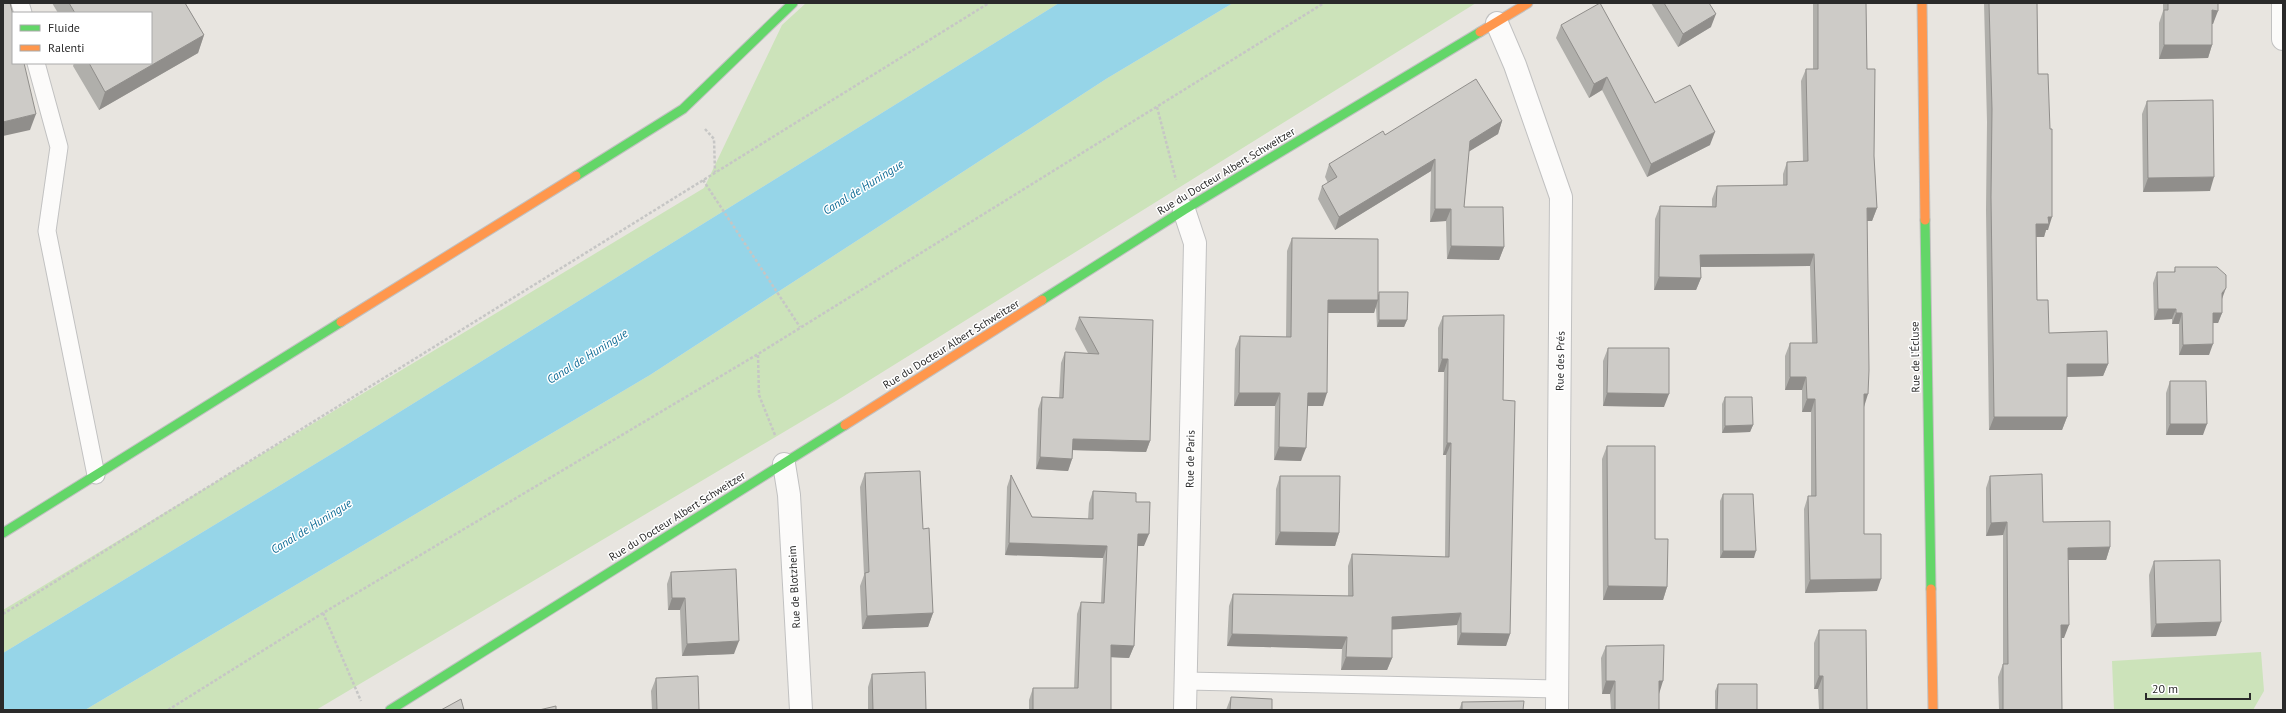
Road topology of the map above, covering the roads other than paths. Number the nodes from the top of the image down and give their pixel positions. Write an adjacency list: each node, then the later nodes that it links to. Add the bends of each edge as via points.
1 (793, 3): 10 (street, via 683,109)
2 (1528, 3): 5 (street, Rue du Docteur Albert Schweitzer)
3 (1922, 3): 18 (street, Rue de l'Écluse)
4 (2282, 3): 6 (street)
5 (1497, 23): 8 (street, Rue du Docteur Albert Schweitzer); 13 (street, Rue des Prés, via 1515,65 1561,197)
6 (2283, 39)
7 (36, 64): 10 (lane, via 59,148 47,232)
8 (1184, 210): 9 (street, Rue du Docteur Albert Schweitzer); 12 (street, Rue de Paris, via 1196,242)
9 (784, 464): 14 (street, Rue du Docteur Albert Schweitzer); 15 (street, Rue de Blotzheim, via 789,494)
10 (96, 475): 11 (street)
11 (3, 533)
12 (1185, 681): 13 (lane); 16 (street, Rue de Paris)
13 (1557, 689): 17 (street, Rue des Prés)
14 (390, 710)
15 (801, 710)
16 (1185, 710)
17 (1557, 710)
18 (1933, 710)

